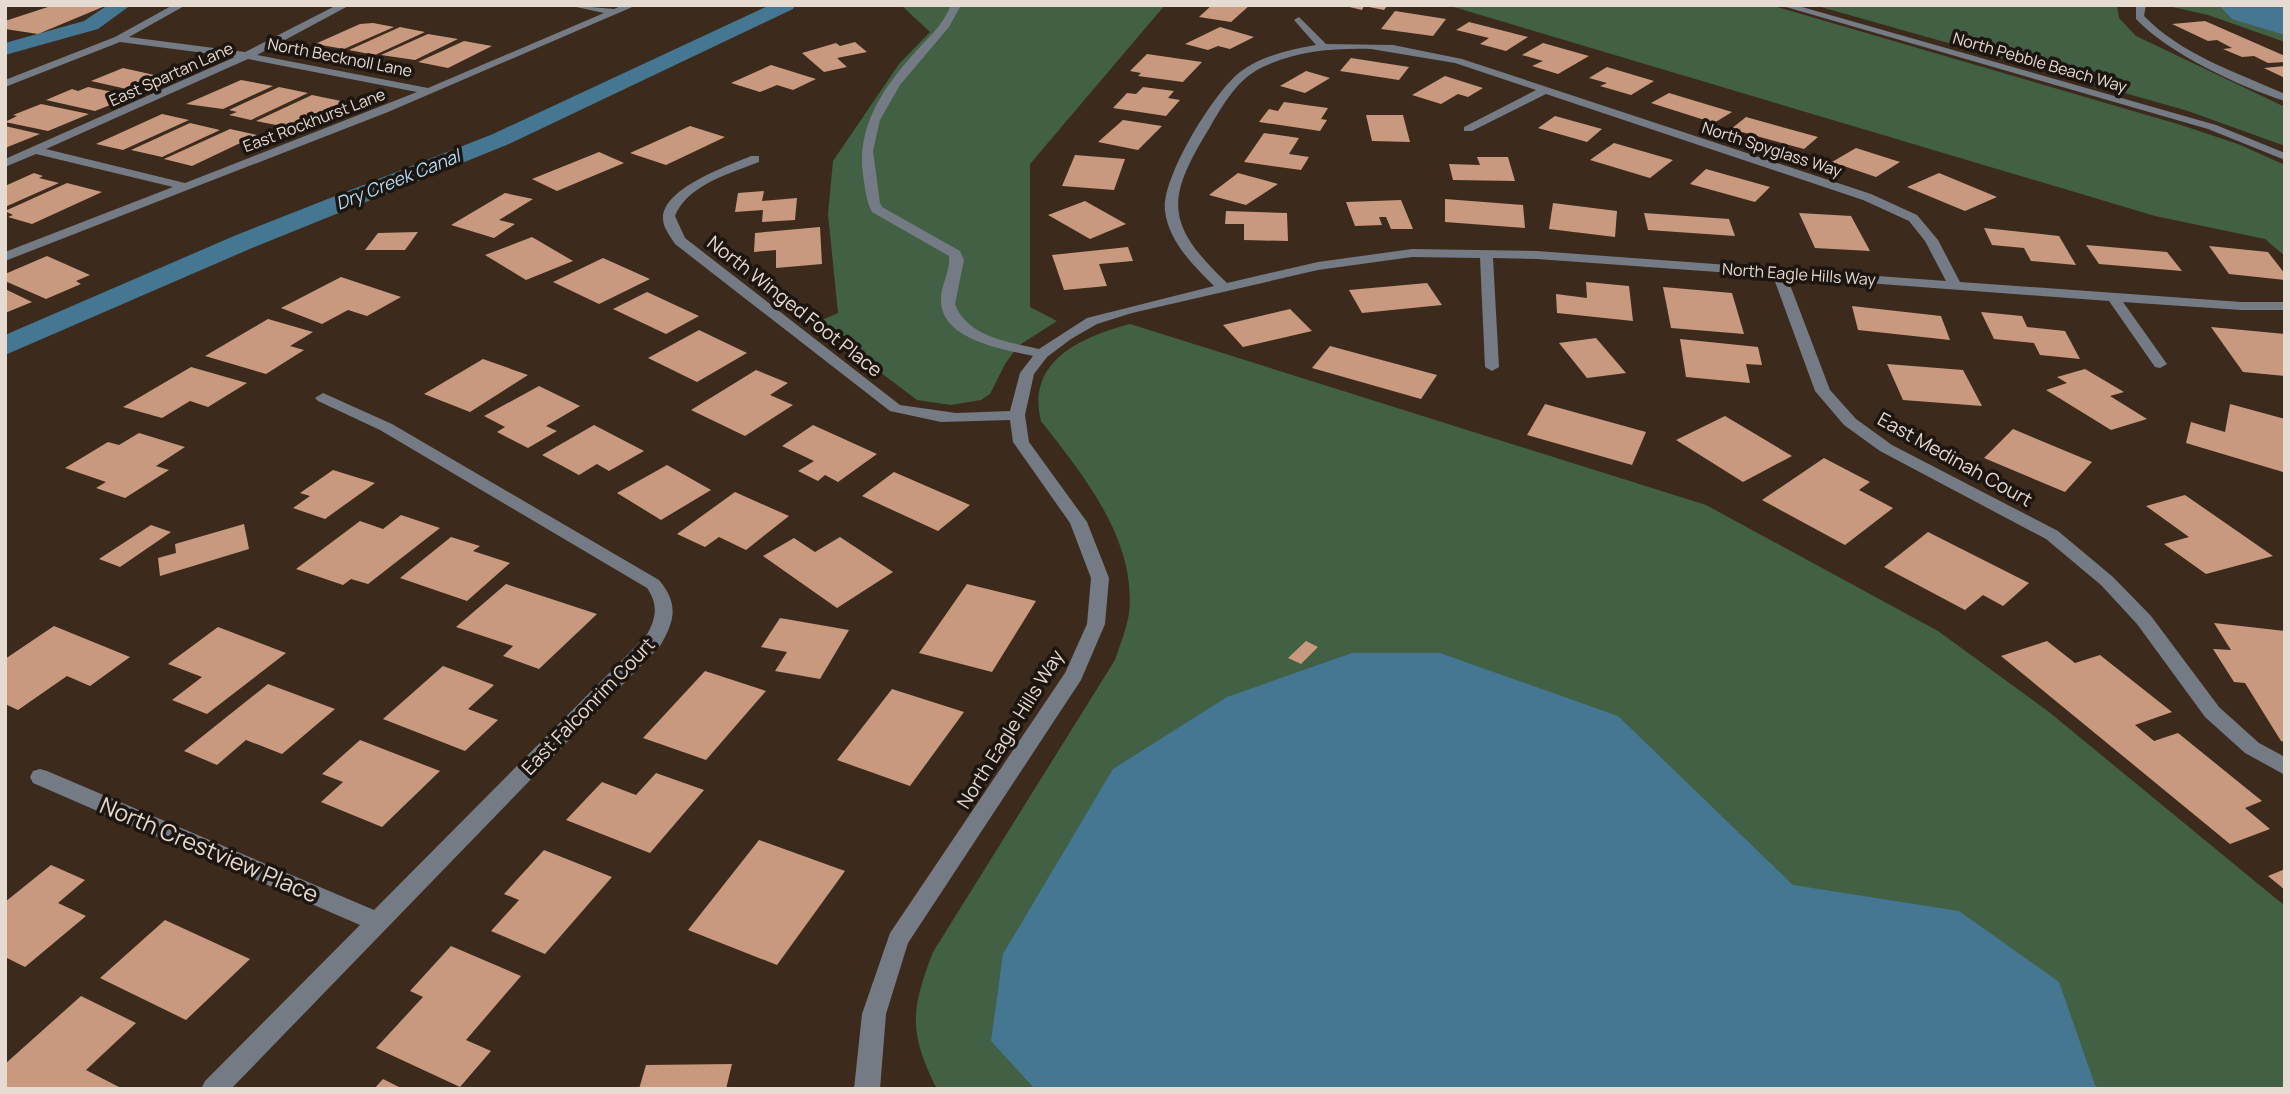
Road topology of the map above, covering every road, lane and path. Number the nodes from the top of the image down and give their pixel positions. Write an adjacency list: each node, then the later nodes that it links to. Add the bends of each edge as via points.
1 (181, 5): 10 (street)
2 (345, 5): 12 (street, East Spartan Lane)
3 (572, 5): 8 (street)
4 (632, 5): 8 (street, East Rockhurst Lane)
5 (956, 5): 30 (street, via 942,32 880,107 867,145 874,203 876,209 955,254 947,301 956,322 982,338)
6 (1784, 5): 19 (street, North Pebble Beach Way, via 2212,127)
7 (2141, 5): 16 (street, via 2139,17 2150,32)
8 (615, 12): 14 (street, East Rockhurst Lane)
9 (1299, 20): 11 (street)
10 (119, 39): 12 (street, North Becknoll Lane); 13 (street)
11 (1324, 48): 15 (street, North Spyglass Way, via 1426,53); 27 (street, North Spyglass Way, via 1255,67 1234,83 1179,167 1170,199 1178,238)
12 (248, 56): 14 (street, North Becknoll Lane); 18 (street, East Spartan Lane)
13 (5, 84)
14 (430, 91): 22 (street, East Rockhurst Lane)
15 (1543, 91): 17 (street); 26 (street, North Spyglass Way, via 1867,197 1913,218)
16 (2285, 98)
17 (1468, 129)
18 (35, 150): 21 (street, East Spartan Lane); 22 (street)
19 (2285, 157)
20 (755, 159): 34 (street, North Winged Foot Place, via 701,183 674,205 669,216 680,241 895,408 947,419)
21 (5, 163)
22 (183, 186): 24 (street, East Rockhurst Lane)
23 (1486, 253): 25 (street, North Eagle Hills Way); 27 (street, North Eagle Hills Way, via 1412,253 1318,266); 32 (street)
24 (5, 257)
25 (1779, 273): 26 (street, North Eagle Hills Way); 35 (street, East Medinah Court, via 1823,391 1850,422 1886,449 2052,535 2107,581 2144,620 2213,712 2252,748)
26 (1956, 286): 28 (street, North Eagle Hills Way)
27 (1224, 288): 30 (street, North Eagle Hills Way, via 1092,321)
28 (2113, 297): 29 (street, North Eagle Hills Way); 31 (street)
29 (2285, 306)
30 (1042, 354): 34 (street, North Eagle Hills Way, via 1027,373)
31 (2161, 364)
32 (1492, 367)
33 (323, 398): 37 (street, East Falconrim Court, via 386,427 653,584 667,609 653,641)
34 (1017, 415): 39 (street, North Eagle Hills Way, via 1021,442 1078,522 1100,578 1096,624 1074,675 898,940 874,1014)
35 (2285, 767)
36 (40, 777): 37 (street, North Crestview Place)
37 (377, 922): 38 (street, East Falconrim Court)
38 (214, 1089)
39 (867, 1089)

